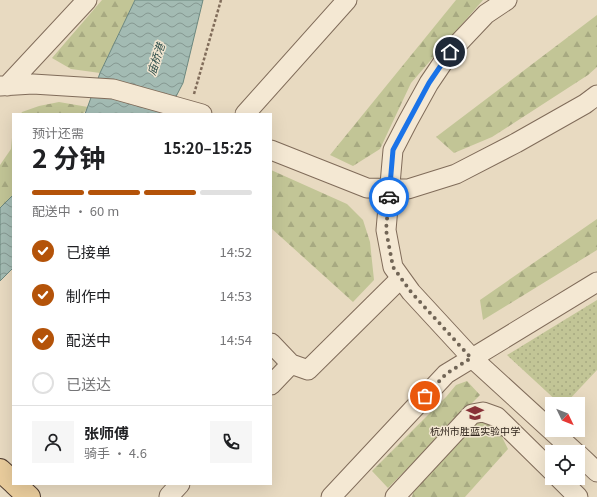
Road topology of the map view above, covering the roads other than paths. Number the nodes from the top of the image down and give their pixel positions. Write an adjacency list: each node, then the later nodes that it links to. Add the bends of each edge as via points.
1 (86, 0): 4 (street)
2 (347, 0): 7 (street)
3 (507, 0): 9 (street, via 486,14 460,41 429,83 393,150)
4 (3, 86): 6 (street, via 33,84 113,89)
5 (597, 95): 9 (street, via 516,143 456,174 408,189)
6 (196, 112)
7 (246, 113)
8 (272, 150): 9 (street, via 367,188)
9 (390, 189): 10 (street, via 386,230 393,267)
10 (401, 278): 13 (street); 14 (street, via 308,370)
11 (597, 282): 13 (street)
12 (272, 344): 14 (street)
13 (471, 358): 16 (street); 25 (street, via 446,374)
14 (291, 364): 15 (street)
15 (272, 384)
16 (567, 445)
17 (585, 461): 20 (street)
18 (545, 464): 26 (street, via 497,417 483,412 472,414)
19 (0, 470): 21 (main road)
20 (597, 472)
21 (12, 481)
22 (16, 485): 24 (main road)
23 (566, 485): 27 (street)
24 (29, 497)
25 (331, 497)
26 (395, 497)
27 (578, 497)

